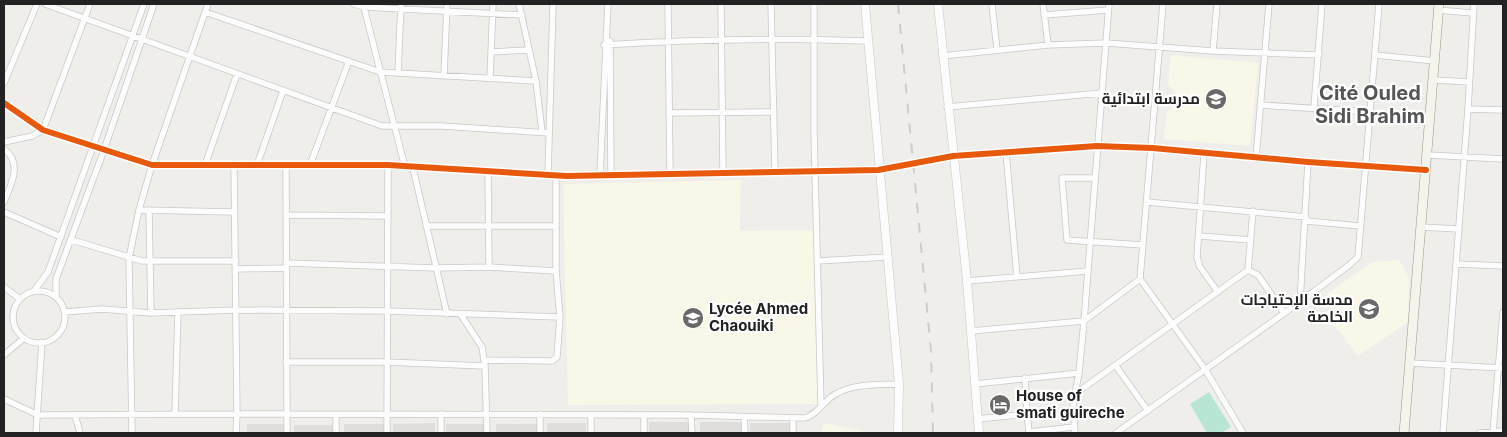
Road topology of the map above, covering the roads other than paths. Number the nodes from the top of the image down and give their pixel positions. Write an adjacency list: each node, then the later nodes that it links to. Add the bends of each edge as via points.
1 (37, 4): 68 (street)
2 (45, 4): 37 (street)
3 (90, 4): 37 (street)
4 (144, 4): 38 (street)
5 (154, 4): 39 (street)
6 (208, 4): 32 (street)
7 (354, 4): 27 (street)
8 (448, 4): 31 (street)
9 (493, 4): 34 (street)
10 (519, 4): 35 (street)
11 (553, 4): 87 (street)
12 (608, 4): 46 (street)
13 (668, 4): 42 (street)
14 (722, 4): 43 (street)
15 (771, 4): 40 (street)
16 (814, 4): 41 (street)
17 (865, 4): 44 (street)
18 (938, 4): 56 (street)
19 (992, 4): 50 (street)
20 (1043, 4): 36 (street)
21 (1163, 4): 48 (street)
22 (1217, 4): 51 (street)
23 (1269, 4): 53 (street)
24 (1322, 4): 54 (street)
25 (1379, 4): 57 (street)
26 (1474, 4): 33 (street)
27 (363, 5): 28 (street); 60 (street)
28 (401, 6): 31 (street); 61 (street)
29 (1108, 7): 36 (street); 45 (street)
30 (1439, 7): 33 (street); 59 (main road)
31 (447, 11): 34 (street); 63 (street)
32 (205, 12): 55 (street); 58 (street)
33 (1472, 13): 67 (street)
34 (493, 14): 35 (street); 52 (street)
35 (522, 15): 49 (street)
36 (1044, 15): 47 (street)
37 (85, 17): 38 (street); 85 (street)
38 (132, 36): 39 (street); 90 (street)
39 (142, 39): 55 (street); 93 (street)
40 (772, 39): 41 (street); 43 (street); 79 (street)
41 (815, 39): 44 (street); 114 (street)
42 (669, 40): 43 (street); 46 (street); 81 (street)
43 (722, 40): 78 (street)
44 (867, 42): 112 (street)
45 (1106, 43): 47 (street); 48 (street); 70 (street)
46 (607, 45): 82 (street); 83 (street)
47 (1048, 45): 50 (street)
48 (1159, 47): 51 (street); 91 (street)
49 (529, 50): 52 (street); 66 (street)
50 (997, 50): 56 (street)
51 (1213, 51): 53 (street)
52 (491, 52): 64 (street)
53 (1265, 53): 54 (street); 72 (street)
54 (1319, 55): 75 (street)
55 (189, 56): 62 (street); 108 (street)
56 (942, 56): 73 (street)
57 (1375, 56): 59 (street); 80 (street)
58 (349, 61): 60 (street); 74 (street)
59 (1435, 61): 65 (main road)
60 (380, 72): 61 (street); 84 (street)
61 (398, 73): 63 (street)
62 (237, 74): 69 (street); 103 (street)
63 (444, 76): 64 (street)
64 (490, 78): 66 (street)
65 (1434, 80): 67 (street); 96 (main road)
66 (536, 81): 86 (street)
67 (1469, 82): 76 (street)
68 (4, 83)
69 (283, 91): 74 (street); 104 (street)
70 (1102, 93): 73 (street); 89 (street)
71 (4, 103): 85 (street)
72 (1260, 105): 75 (street); 98 (street)
73 (948, 107): 97 (street)
74 (331, 108): 84 (street, via 382,126); 106 (street)
75 (1314, 108): 80 (street)
76 (1468, 109): 77 (street); 99 (street)
77 (1503, 110)
78 (723, 112): 79 (street); 81 (street); 117 (street)
79 (774, 112): 116 (street)
80 (1371, 112): 109 (street)
81 (669, 113): 118 (street)
82 (602, 114): 83 (street); 121 (street)
83 (611, 114): 122 (street)
84 (394, 127): 86 (street, via 442,126); 110 (street)
85 (43, 130): 88 (street); 90 (street)
86 (542, 132): 87 (street)
87 (549, 133): 119 (street)
88 (4, 142)
89 (1097, 146): 91 (street); 94 (street); 123 (street)
90 (94, 147): 93 (street); 142 (street)
91 (1152, 148): 95 (street); 125 (street)
92 (4, 149): 124 (street, via 11,156 14,176)
93 (104, 150): 108 (street); 143 (street)
94 (1006, 152): 97 (street); 162 (street)
95 (1204, 154): 98 (street); 126 (street)
96 (1428, 155): 99 (street); 113 (main road)
97 (953, 156): 112 (street); 164 (street)
98 (1256, 158): 101 (street)
99 (1464, 158): 100 (street); 140 (street)
100 (1503, 159)
101 (1308, 162): 109 (street); 134 (street)
102 (234, 164): 103 (street); 104 (street); 131 (street)
103 (205, 165): 108 (street)
104 (257, 165): 105 (street)
105 (286, 165): 106 (street); 132 (street)
106 (310, 165): 107 (street)
107 (388, 165): 110 (street); 133 (street)
108 (152, 166): 127 (street)
109 (1366, 166): 113 (street); 138 (street)
110 (405, 167): 111 (street)
111 (413, 168): 115 (street); 135 (street)
112 (878, 170): 114 (street); 147 (street)
113 (1426, 170): 139 (main road)
114 (815, 171): 116 (street); 150 (street)
115 (488, 172): 119 (street); 136 (street)
116 (775, 172): 117 (street)
117 (723, 173): 118 (street)
118 (670, 174): 122 (street)
119 (548, 175): 120 (street)
120 (556, 175): 121 (street); 137 (street)
121 (600, 175): 122 (street)
122 (611, 175)
123 (1095, 178): 144 (street); 144 (street, via 1062,178 1067,240)
124 (4, 202)
125 (1148, 202): 126 (street); 146 (street)
126 (1202, 207): 129 (street); 141 (street)
127 (139, 210): 128 (street); 148 (street)
128 (149, 210): 131 (street); 151 (street)
129 (1253, 211): 134 (street); 145 (street)
130 (4, 212): 142 (street)
131 (234, 212): 149 (street)
132 (286, 215): 133 (street); 154 (street)
133 (388, 216): 152 (street)
134 (1306, 219): 138 (street); 171 (street)
135 (426, 226): 136 (street); 157 (street)
136 (490, 226): 137 (street); 156 (street)
137 (556, 226): 160 (street)
138 (1360, 226): 171 (street, via 1359,252 1355,261)
139 (1420, 227): 140 (street); 193 (main road)
140 (1459, 228): 153 (street)
141 (1200, 236): 145 (street); 167 (street, via 1197,257 1200,267)
142 (61, 237): 166 (street, via 48,272)
143 (72, 240): 148 (street); 169 (street, via 56,279)
144 (1090, 240): 146 (street); 161 (street)
145 (1251, 240): 159 (street)
146 (1143, 245): 163 (street)
147 (887, 257): 150 (street); 200 (street)
148 (128, 258): 151 (street); 172 (street)
149 (236, 261): 151 (street); 158 (street)
150 (817, 261): 204 (street)
151 (149, 262): 179 (street)
152 (387, 264): 154 (street); 157 (street); 177 (street)
153 (1456, 264): 155 (street); 194 (street)
154 (286, 265): 158 (street); 176 (street)
155 (1503, 266)
156 (489, 267): 157 (street); 160 (street)
157 (435, 268): 181 (street)
158 (236, 269): 173 (street)
159 (1248, 270): 167 (street); 180 (street, via 1258,274)
160 (556, 271): 183 (street)
161 (1088, 271): 162 (street); 184 (street)
162 (1018, 277): 164 (street)
163 (1140, 279): 184 (street); 185 (street)
164 (967, 281): 186 (street)
165 (4, 287): 168 (street)
166 (34, 291): 169 (street); 170 (street)
167 (1218, 292): 185 (street)
168 (7, 293): 170 (street)
169 (56, 297): 174 (street)
170 (20, 300): 187 (street, via 13,315 18,332)
171 (1300, 302): 180 (street)
172 (129, 310): 174 (street); 179 (street); 206 (street)
173 (236, 310): 175 (street); 176 (street); 208 (street)
174 (65, 312): 188 (street, via 62,329 50,340)
175 (178, 312): 179 (street); 207 (street)
176 (286, 312): 177 (street); 190 (street)
177 (387, 312): 181 (street); 191 (street)
178 (1503, 312): 196 (street)
179 (151, 313)
180 (1284, 313): 197 (street)
181 (447, 314): 182 (street)
182 (461, 315): 183 (street); 192 (street, via 479,340)
183 (560, 317): 192 (street, via 557,357 554,360)
184 (1084, 321): 186 (street); 198 (street)
185 (1174, 324): 195 (street); 197 (street)
186 (971, 331): 201 (street)
187 (24, 338): 188 (street); 189 (street)
188 (42, 342): 216 (street)
189 (4, 355)
190 (286, 362): 191 (street); 209 (street)
191 (385, 362): 192 (street); 211 (street)
192 (485, 363): 213 (street)
193 (1410, 363): 194 (street); 246 (main road)
194 (1448, 365): 196 (street); 247 (street)
195 (1116, 366): 202 (street); 205 (street)
196 (1501, 368): 249 (street)
197 (1205, 369): 205 (street); 245 (street)
198 (1079, 373): 199 (street); 202 (street)
199 (1025, 378): 201 (street); 215 (street)
200 (899, 384): 204 (street, via 846,390); 241 (street)
201 (975, 384): 223 (street)
202 (1075, 394): 224 (street)
203 (4, 399): 216 (street)
204 (821, 406): 222 (street, via 808,417)
205 (1148, 411): 244 (street)
206 (132, 414): 207 (street); 217 (street); 228 (street)
207 (175, 414): 208 (street)
208 (237, 414): 209 (street); 229 (street)
209 (287, 414): 210 (street); 230 (street)
210 (336, 414): 211 (street); 231 (street)
211 (386, 414): 212 (street); 232 (street)
212 (441, 414): 213 (street); 233 (street)
213 (487, 414): 214 (street); 234 (street)
214 (540, 414): 218 (street); 235 (street)
215 (1027, 414): 223 (street); 243 (street)
216 (38, 415): 217 (street); 226 (street)
217 (75, 415): 227 (street)
218 (591, 415): 219 (street); 236 (street)
219 (644, 415): 220 (street); 237 (street)
220 (691, 415): 221 (street); 238 (street)
221 (744, 417): 222 (street); 239 (street)
222 (793, 418): 240 (street)
223 (977, 419): 242 (street)
224 (1075, 430): 243 (street)
225 (1503, 431): 249 (street)
226 (36, 433)
227 (80, 433)
228 (132, 433)
229 (236, 433)
230 (287, 433)
231 (336, 433)
232 (387, 433)
233 (441, 433)
234 (487, 433)
235 (540, 433)
236 (591, 433)
237 (644, 433)
238 (692, 433)
239 (745, 433)
240 (793, 433)
241 (898, 433)
242 (979, 433)
243 (1029, 433)
244 (1116, 433)
245 (1243, 433)
246 (1404, 433)
247 (1443, 433)
248 (1479, 433): 249 (street)
249 (1489, 433)

